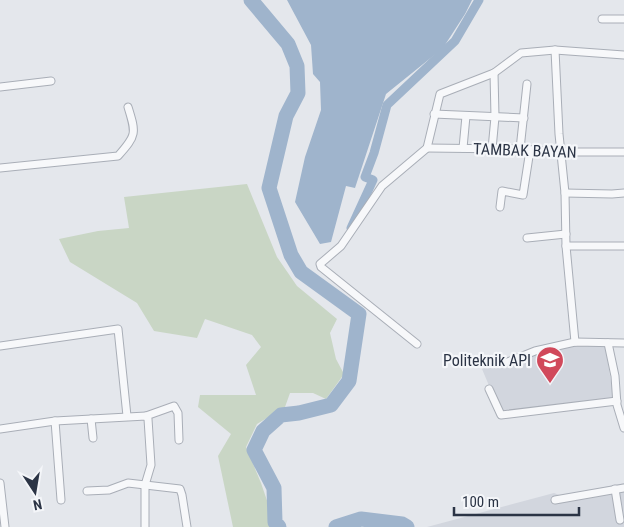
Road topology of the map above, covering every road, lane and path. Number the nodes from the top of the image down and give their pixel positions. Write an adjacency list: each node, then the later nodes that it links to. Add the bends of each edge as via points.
1 (602, 19): 2 (street)
2 (624, 19)
3 (555, 50): 4 (street); 5 (street, via 521,53); 19 (street)
4 (624, 55)
5 (494, 73): 10 (street, via 440,94); 12 (street)
6 (51, 82): 8 (street)
7 (527, 84): 13 (street)
8 (0, 87)
9 (128, 107): 21 (street, via 134,135 118,156)
10 (434, 114): 11 (street); 14 (street)
11 (466, 116): 12 (street); 15 (street)
12 (495, 117): 13 (street); 16 (street)
13 (524, 118): 17 (street)
14 (427, 148): 15 (street, TAMBAK BAYAN); 31 (street, via 382,186 341,246 320,264)
15 (463, 148): 16 (street, TAMBAK BAYAN)
16 (492, 149): 17 (street, TAMBAK BAYAN)
17 (520, 149): 18 (street, TAMBAK BAYAN)
18 (530, 150): 19 (street, TAMBAK BAYAN); 24 (street, via 523,195 502,191)
19 (561, 152): 20 (street, TAMBAK BAYAN); 22 (street)
20 (624, 152)
21 (0, 168)
22 (565, 193): 23 (street); 25 (street)
23 (624, 193)
24 (500, 207)
25 (566, 234): 26 (street); 27 (street)
26 (526, 238)
27 (566, 246): 28 (street); 29 (street)
28 (624, 246)
29 (575, 342): 32 (street); 34 (street, via 535,351)
30 (624, 343): 32 (street)
31 (417, 344)
32 (608, 344): 36 (street)
33 (0, 346): 37 (street, via 118,328)
34 (505, 363)
35 (490, 389): 36 (street, via 501,415)
36 (617, 402): 41 (street)
37 (127, 416): 38 (street); 39 (street)
38 (146, 416): 44 (street, via 174,406 178,413); 46 (street, via 151,465)
39 (91, 419): 40 (street); 43 (street)
40 (55, 421): 42 (street); 50 (street)
41 (624, 428)
42 (0, 429)
43 (93, 438)
44 (179, 440)
45 (0, 483): 53 (street)
46 (145, 484): 49 (street, via 128,483 109,490); 54 (street); 55 (street, via 181,490)
47 (624, 488): 48 (street)
48 (615, 489): 51 (street); 52 (street)
49 (87, 491)
50 (61, 500)
51 (555, 500)
52 (620, 520)
53 (5, 527)
54 (145, 527)
55 (187, 527)

